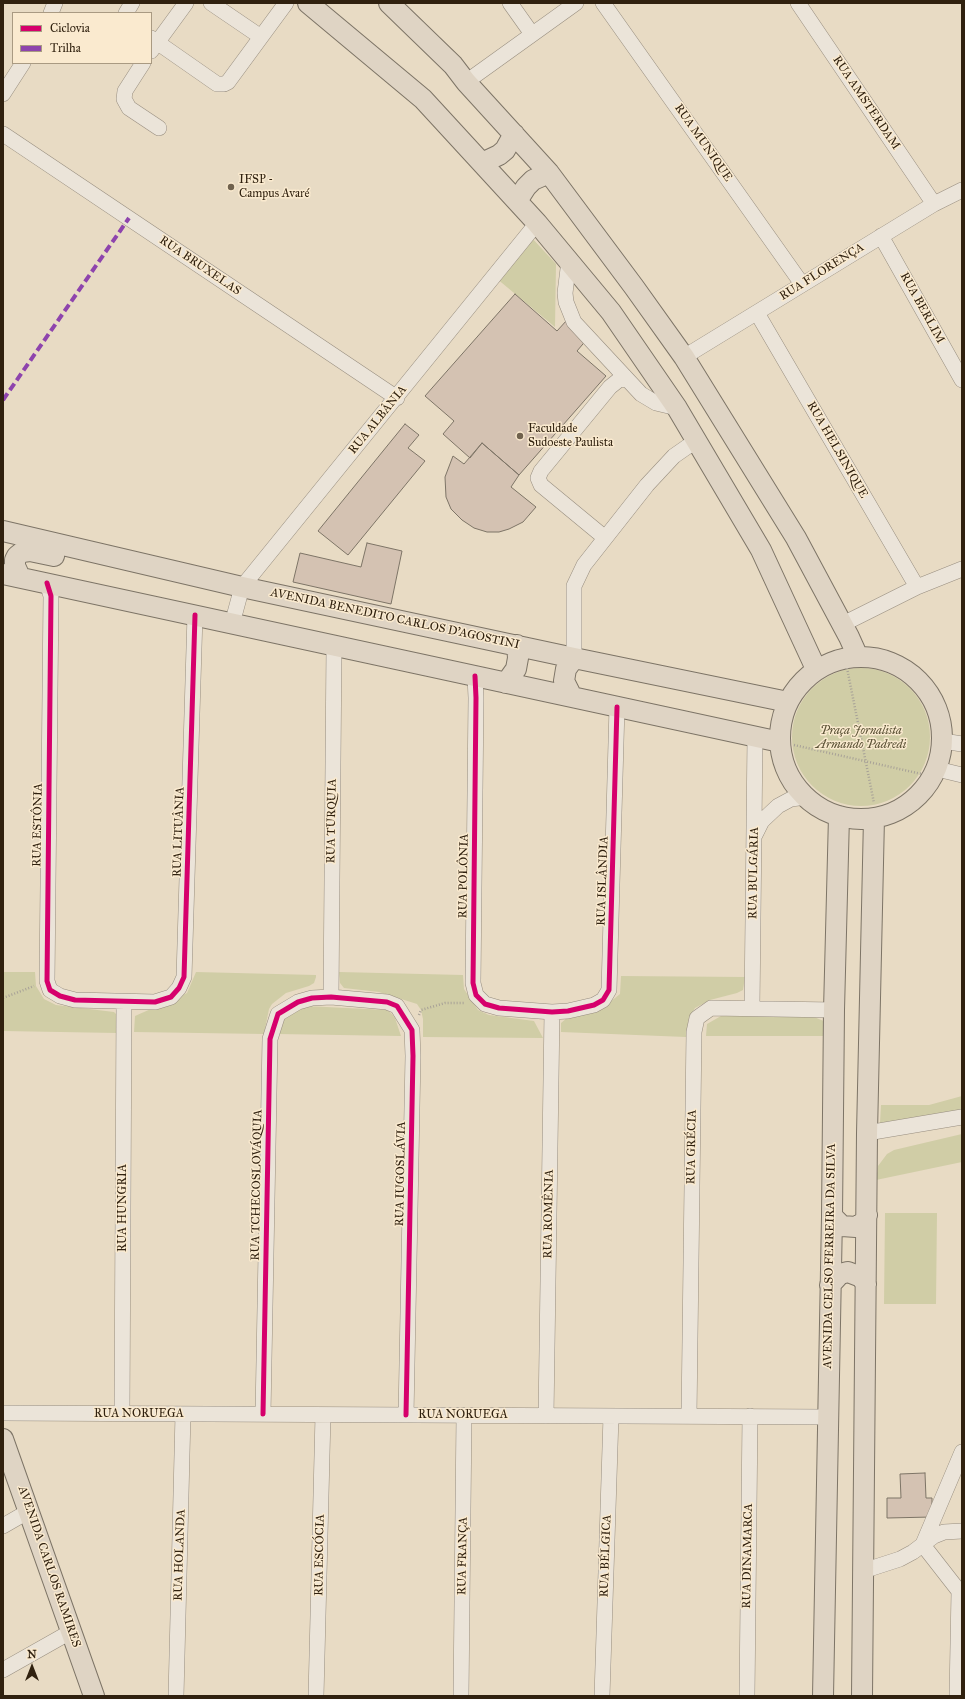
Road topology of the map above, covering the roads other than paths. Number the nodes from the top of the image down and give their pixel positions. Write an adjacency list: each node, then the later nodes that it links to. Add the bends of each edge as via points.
1 (132, 3): 11 (street)
2 (186, 3): 14 (street)
3 (211, 3): 13 (street)
4 (286, 3): 13 (street)
5 (308, 3): 22 (main road, via 423,99)
6 (389, 3): 17 (main road, via 453,65)
7 (510, 3): 12 (street)
8 (576, 3): 12 (street)
9 (603, 3): 30 (street, RUA MUNIQUE)
10 (798, 3): 26 (street, RUA AMSTERDAM)
11 (127, 12)
12 (532, 34): 17 (street)
13 (261, 37): 14 (street, via 224,84 217,84)
14 (153, 44)
15 (22, 64): 18 (street)
16 (142, 64): 19 (street, via 125,92 124,99 129,108)
17 (466, 82): 21 (main road)
18 (3, 94)
19 (159, 128)
20 (3, 134): 36 (street, RUA BRUXELAS)
21 (514, 134): 22 (main road, via 505,150); 23 (main road)
22 (482, 163): 25 (main road)
23 (549, 173): 25 (main road, via 533,180); 32 (main road)
24 (962, 190): 26 (street, RUA FLORENÇA)
25 (517, 201): 27 (main road)
26 (934, 204): 28 (street, RUA FLORENÇA)
27 (537, 223): 29 (main road); 36 (street, RUA ALBÂNIA)
28 (881, 236): 30 (street, RUA FLORENÇA); 34 (street, RUA BERLIM)
29 (569, 261): 33 (street, via 565,293 571,317); 37 (main road, via 611,312)
30 (802, 284): 31 (street, RUA FLORENÇA)
31 (757, 313): 32 (street, RUA FLORENÇA); 46 (street, RUA HELSINIQUE)
32 (684, 357): 35 (main road)
33 (628, 380): 37 (street, via 649,401); 40 (street, via 620,379 610,387 538,478 541,485)
34 (962, 380)
35 (708, 397): 37 (main road, via 688,397); 49 (main road, via 796,538)
36 (397, 398): 45 (street, RUA ALBÂNIA)
37 (678, 408): 38 (main road)
38 (697, 440): 40 (street, via 674,456); 54 (main road, via 761,550)
39 (3, 531): 41 (main road, AVENIDA BENEDITO CARLOS D'AGOSTINI)
40 (604, 537): 52 (street, via 584,564 574,586)
41 (86, 550): 43 (main road, via 77,556 69,557 22,552 15,560); 45 (main road, AVENIDA BENEDITO CARLOS D'AGOSTINI)
42 (962, 569): 46 (street)
43 (11, 576): 44 (main road)
44 (47, 583): 47 (main road); 70 (street, RUA ESTÔNIA, via 51,596 46,981 50,990 60,996 75,1000)
45 (242, 587): 48 (street, RUA ALBÂNIA); 50 (main road, AVENIDA BENEDITO CARLOS D'AGOSTINI)
46 (917, 587): 49 (street)
47 (195, 615): 48 (main road); 70 (street, RUA LITUÂNIA, via 184,977 171,997 156,1002)
48 (232, 624): 51 (main road)
49 (842, 625): 53 (main road)
50 (517, 645): 52 (main road, AVENIDA BENEDITO CARLOS D'AGOSTINI); 56 (main road, via 516,669)
51 (334, 646): 55 (main road); 69 (street, RUA TURQUIA)
52 (574, 658): 57 (main road, via 566,669 564,681); 58 (main road, AVENIDA BENEDITO CARLOS D'AGOSTINI)
53 (851, 658): 54 (main road); 62 (main road, via 884,660 908,672 928,690)
54 (816, 669): 58 (main road)
55 (475, 676): 56 (main road); 73 (street, RUA POLÔNIA, via 473,983 476,995 485,1004 499,1008)
56 (506, 683): 57 (main road)
57 (571, 695): 59 (main road)
58 (788, 702): 61 (main road)
59 (617, 707): 60 (main road); 73 (street, RUA ISLÂNDIA, via 609,990 603,1000 594,1005)
60 (756, 737): 61 (main road); 68 (street, RUA BULGÁRIA)
61 (780, 742): 65 (main road, via 784,762 793,781)
62 (952, 742): 63 (main road, via 941,755)
63 (934, 773): 64 (street); 67 (main road, via 926,787 912,802 894,812)
64 (962, 775)
65 (806, 797): 66 (main road); 68 (street, via 778,806 762,820)
66 (839, 816): 67 (main road); 72 (main road, AVENIDA CELSO FERREIRA DA SILVA)
67 (876, 817): 75 (main road)
68 (754, 836): 71 (street, RUA BULGÁRIA)
69 (331, 997): 83 (street, RUA TCHECOSLOVÁQUIA, via 298,1002 278,1014 270,1039); 85 (street, RUA IUGOSLÁVIA, via 387,1002 397,1006 412,1030)
70 (124, 1002): 81 (street, RUA HUNGRIA)
71 (752, 1008): 72 (street, RUA GRÉCIA); 89 (street, RUA GRÉCIA, via 711,1008 697,1018 694,1032)
72 (834, 1010): 77 (main road, AVENIDA CELSO FERREIRA DA SILVA)
73 (552, 1012): 87 (street, RUA ROMÊNIA)
74 (962, 1118): 75 (street)
75 (867, 1133): 76 (main road)
76 (867, 1215): 77 (main road, via 864,1222 856,1227 842,1226); 78 (main road)
77 (832, 1216): 79 (main road, AVENIDA CELSO FERREIRA DA SILVA)
78 (866, 1284): 79 (main road, via 861,1277 848,1272 840,1274); 98 (main road)
79 (830, 1285): 91 (main road, AVENIDA CELSO FERREIRA DA SILVA)
80 (3, 1413): 81 (street, RUA NORUEGA)
81 (122, 1414): 82 (street, RUA NORUEGA)
82 (183, 1414): 83 (street, RUA NORUEGA); 103 (street, RUA HOLANDA)
83 (263, 1414): 84 (street, RUA NORUEGA)
84 (323, 1415): 85 (street, RUA NORUEGA); 104 (street, RUA ESCÓCIA)
85 (406, 1415): 86 (street, RUA NORUEGA)
86 (464, 1416): 87 (street, RUA NORUEGA); 105 (street, RUA FRANÇA)
87 (546, 1416): 88 (street, RUA NORUEGA)
88 (611, 1416): 89 (street, RUA NORUEGA); 106 (street, RUA BÉLGICA)
89 (689, 1416): 90 (street, RUA NORUEGA)
90 (750, 1416): 91 (street, RUA NORUEGA); 107 (street, RUA DINAMARCA)
91 (827, 1417): 108 (main road, AVENIDA CELSO FERREIRA DA SILVA)
92 (3, 1439): 94 (main road, AVENIDA CARLOS RAMIRES)
93 (962, 1452): 97 (street)
94 (29, 1511): 95 (street); 100 (main road, AVENIDA CARLOS RAMIRES)
95 (3, 1526)
96 (962, 1531): 97 (street, via 944,1532)
97 (923, 1545): 98 (street, via 900,1559); 99 (street)
98 (863, 1571): 109 (main road)
99 (961, 1594): 110 (street)
100 (72, 1631): 101 (street); 102 (main road, AVENIDA CARLOS RAMIRES)
101 (3, 1670)
102 (94, 1696)
103 (176, 1696)
104 (316, 1696)
105 (462, 1696)
106 (602, 1696)
107 (747, 1696)
108 (823, 1696)
109 (862, 1696)
110 (957, 1696)

